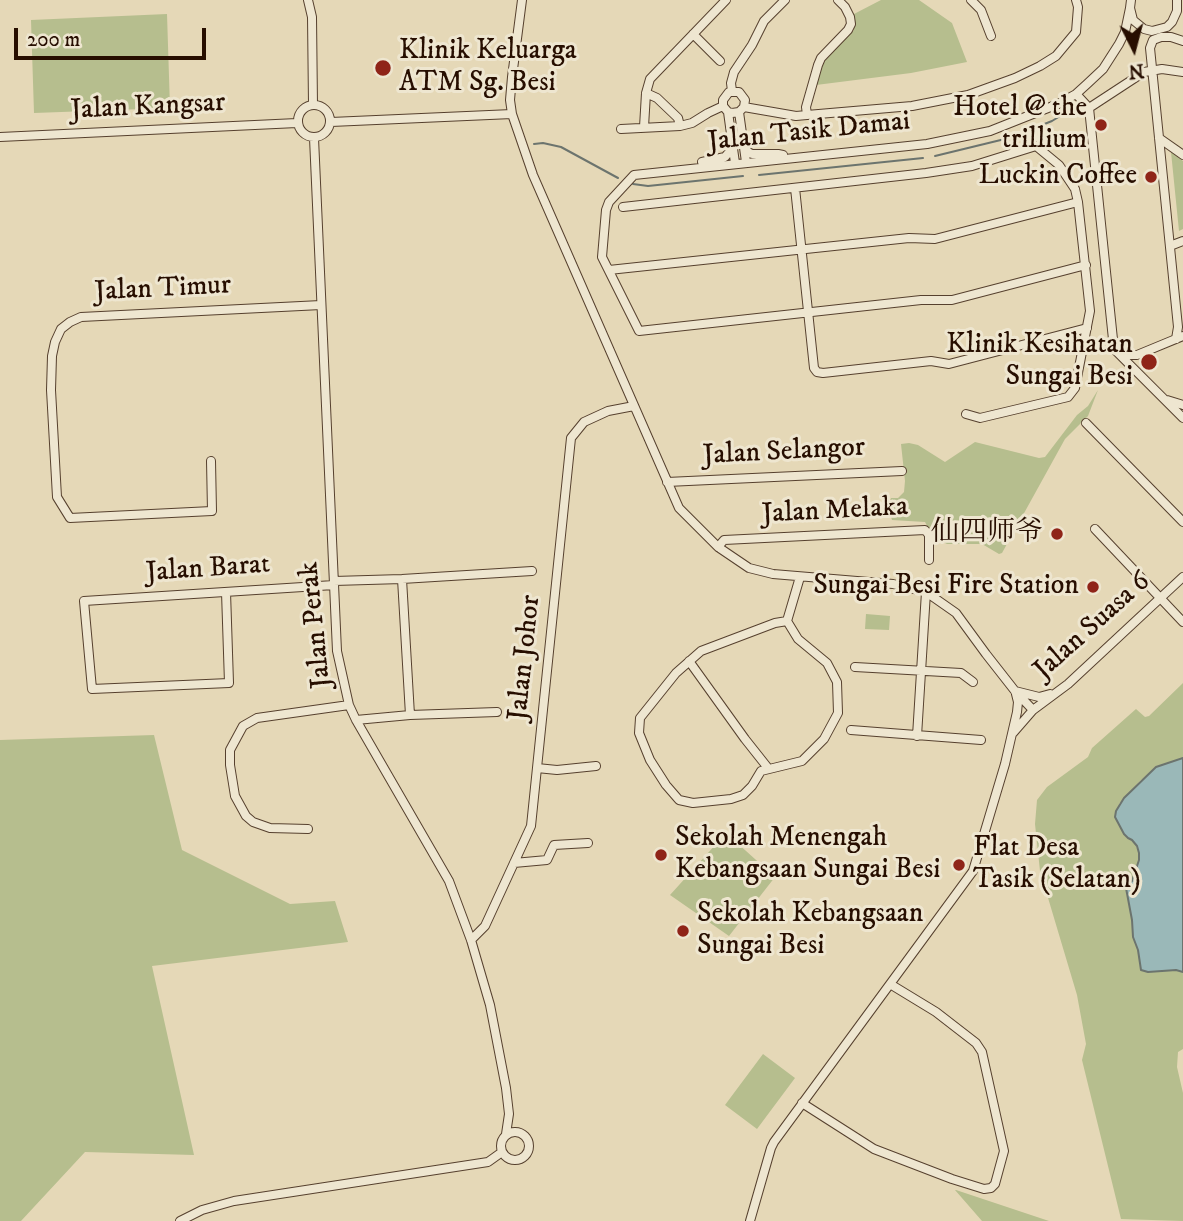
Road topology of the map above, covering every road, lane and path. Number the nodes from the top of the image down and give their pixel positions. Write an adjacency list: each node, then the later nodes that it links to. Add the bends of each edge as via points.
1 (308, 0): 25 (street)
2 (522, 0): 29 (street)
3 (726, 0): 15 (street)
4 (785, 0): 22 (street, via 764,21 734,72)
5 (838, 0): 30 (street, via 851,24 821,58)
6 (971, 0): 16 (street, via 981,10)
7 (1076, 0): 30 (street, via 1078,24 1067,44 1056,57 1015,78 912,106)
8 (1179, 2): 10 (street)
9 (1130, 4): 12 (street); 14 (street, Jalan Tasik Damai)
10 (1176, 16): 11 (street); 13 (street)
11 (1183, 23)
12 (1138, 25): 13 (street, via 1152,31); 14 (street)
13 (1167, 27): 17 (street)
14 (1125, 32): 21 (street, Jalan Tasik Damai, via 1104,69)
15 (693, 34): 18 (street); 23 (street, via 650,79)
16 (991, 36)
17 (1183, 40): 19 (street, via 1153,40)
18 (720, 61)
19 (1152, 69): 20 (street); 26 (street); 38 (street)
20 (1183, 72)
21 (1087, 84): 24 (street, Jalan Tasik Damai); 26 (street, via 1086,99)
22 (732, 91): 27 (street, via 724,96); 28 (street, via 742,94)
23 (646, 93): 33 (street, via 678,118); 34 (street)
24 (1076, 94): 26 (street); 42 (street, Jalan Tasik Damai, via 990,131 927,144)
25 (313, 105): 31 (street, via 326,110); 32 (street, via 302,110)
26 (1093, 106): 61 (street)
27 (726, 109): 28 (street, via 732,113); 33 (street); 39 (street)
28 (742, 109): 30 (street); 40 (street)
29 (512, 114): 31 (street); 66 (street)
30 (807, 116)
31 (331, 122): 37 (street, via 327,132)
32 (297, 123): 36 (street, Jalan Kangsar); 37 (street, via 305,136)
33 (680, 126): 34 (street)
34 (644, 127): 35 (street)
35 (621, 129)
36 (0, 137)
37 (314, 138): 55 (street, Jalan Perak)
38 (1159, 138): 41 (street); 50 (street)
39 (732, 143): 44 (street); 45 (street, via 725,157)
40 (743, 144): 42 (street, via 752,154); 43 (street)
41 (1183, 155)
42 (789, 158): 43 (street, Jalan Tasik Damai)
43 (746, 162): 44 (street, Jalan Tasik Damai)
44 (735, 163): 45 (street, Jalan Tasik Damai)
45 (686, 168): 53 (street, Jalan Tasik Damai, via 634,175 609,202 602,257)
46 (795, 188): 47 (street, via 972,166 1037,146 1059,165); 48 (street); 51 (street)
47 (1078, 202): 51 (street, via 936,239); 52 (street)
48 (623, 207)
49 (1183, 241): 50 (street)
50 (1170, 246): 54 (street)
51 (801, 249): 53 (street); 57 (street)
52 (1086, 265): 57 (street, via 952,300); 58 (street)
53 (609, 270): 57 (street, Jalan Tasik Damai, via 639,331)
54 (1175, 299): 56 (street); 60 (street)
55 (320, 305): 70 (street, Jalan Timur, via 80,317 61,329 52,356 51,390 57,497 70,518 212,511); 81 (street, Jalan Perak)
56 (1183, 311): 59 (street)
57 (808, 313): 58 (street, via 814,368 823,373 931,361 949,364)
58 (1087, 328): 67 (street, via 1075,388 1068,397 980,418)
59 (1183, 329)
60 (1180, 338): 62 (street)
61 (1115, 351): 62 (street); 63 (street)
62 (1137, 355): 63 (street)
63 (1133, 368): 64 (street)
64 (1164, 399): 65 (street); 68 (street)
65 (1183, 405)
66 (634, 406): 72 (street); 103 (street, Jalan Johor, via 583,422 571,438)
67 (965, 414)
68 (1183, 418)
69 (1086, 423): 73 (street)
70 (211, 461)
71 (902, 471): 72 (street, Jalan Selangor)
72 (667, 482): 75 (street, via 679,508)
73 (1183, 521)
74 (1095, 528): 84 (street)
75 (718, 547): 76 (street, Jalan Melaka, via 724,540 925,530); 78 (street, via 749,568)
76 (929, 560)
77 (532, 571): 80 (street, Jalan Barat)
78 (800, 577): 83 (street, via 893,584); 85 (street)
79 (1183, 577): 84 (street, Jalan Suasa 6)
80 (402, 579): 81 (street, Jalan Barat); 96 (street)
81 (334, 583): 82 (street, Jalan Barat); 93 (street, Jalan Perak, via 337,651)
82 (226, 592): 82 (street, Jalan Barat, via 229,683 92,689 84,601)
83 (926, 592): 89 (street); 91 (street, via 956,613)
84 (1160, 598): 86 (street); 92 (street, Jalan Suasa 6)
85 (787, 621): 87 (street, via 701,651); 104 (street, via 798,639 827,663 837,682 838,713 824,738 802,761)
86 (1183, 622)
87 (690, 661): 104 (street); 104 (street, via 640,718 639,733 666,785 679,800 731,799 743,794)
88 (855, 667): 89 (street)
89 (921, 671): 90 (street, via 961,673); 100 (street)
90 (973, 682)
91 (1015, 691): 92 (street, via 1039,697); 94 (street); 99 (street, via 1018,702)
92 (1055, 693): 94 (street, Jalan Suasa 6)
93 (349, 705): 97 (street, Jalan Perak); 105 (street, via 257,719 243,726 230,750 235,796 246,816 270,828)
94 (1033, 710): 99 (street, Jalan Suasa 6)
95 (497, 712): 96 (street)
96 (410, 715): 97 (street)
97 (356, 720): 108 (street, Jalan Perak, via 449,881)
98 (851, 730): 100 (street)
99 (1012, 734): 109 (street, via 973,871)
100 (918, 736): 101 (street)
101 (981, 740)
102 (596, 766): 103 (street)
103 (537, 768): 107 (street, Jalan Johor, via 531,826)
104 (768, 768)
105 (307, 829)
106 (588, 843): 107 (street, via 554,845 546,861)
107 (514, 863): 108 (street, Jalan Johor, via 485,926)
108 (471, 940): 111 (street, Jalan Perak, via 491,1005)
109 (890, 984): 110 (street); 110 (street, via 936,1012 982,1052 1004,1151 995,1184 984,1189 874,1149)
110 (802, 1103): 116 (street, via 771,1148)
111 (509, 1114): 112 (street, Jalan Perak); 113 (street, Jalan Perak)
112 (520, 1132): 113 (street); 114 (street, via 529,1143 525,1156 515,1160)
113 (506, 1134): 114 (street, via 500,1142)
114 (502, 1152): 115 (street, via 488,1162 234,1201)
115 (180, 1221)
116 (750, 1221)

